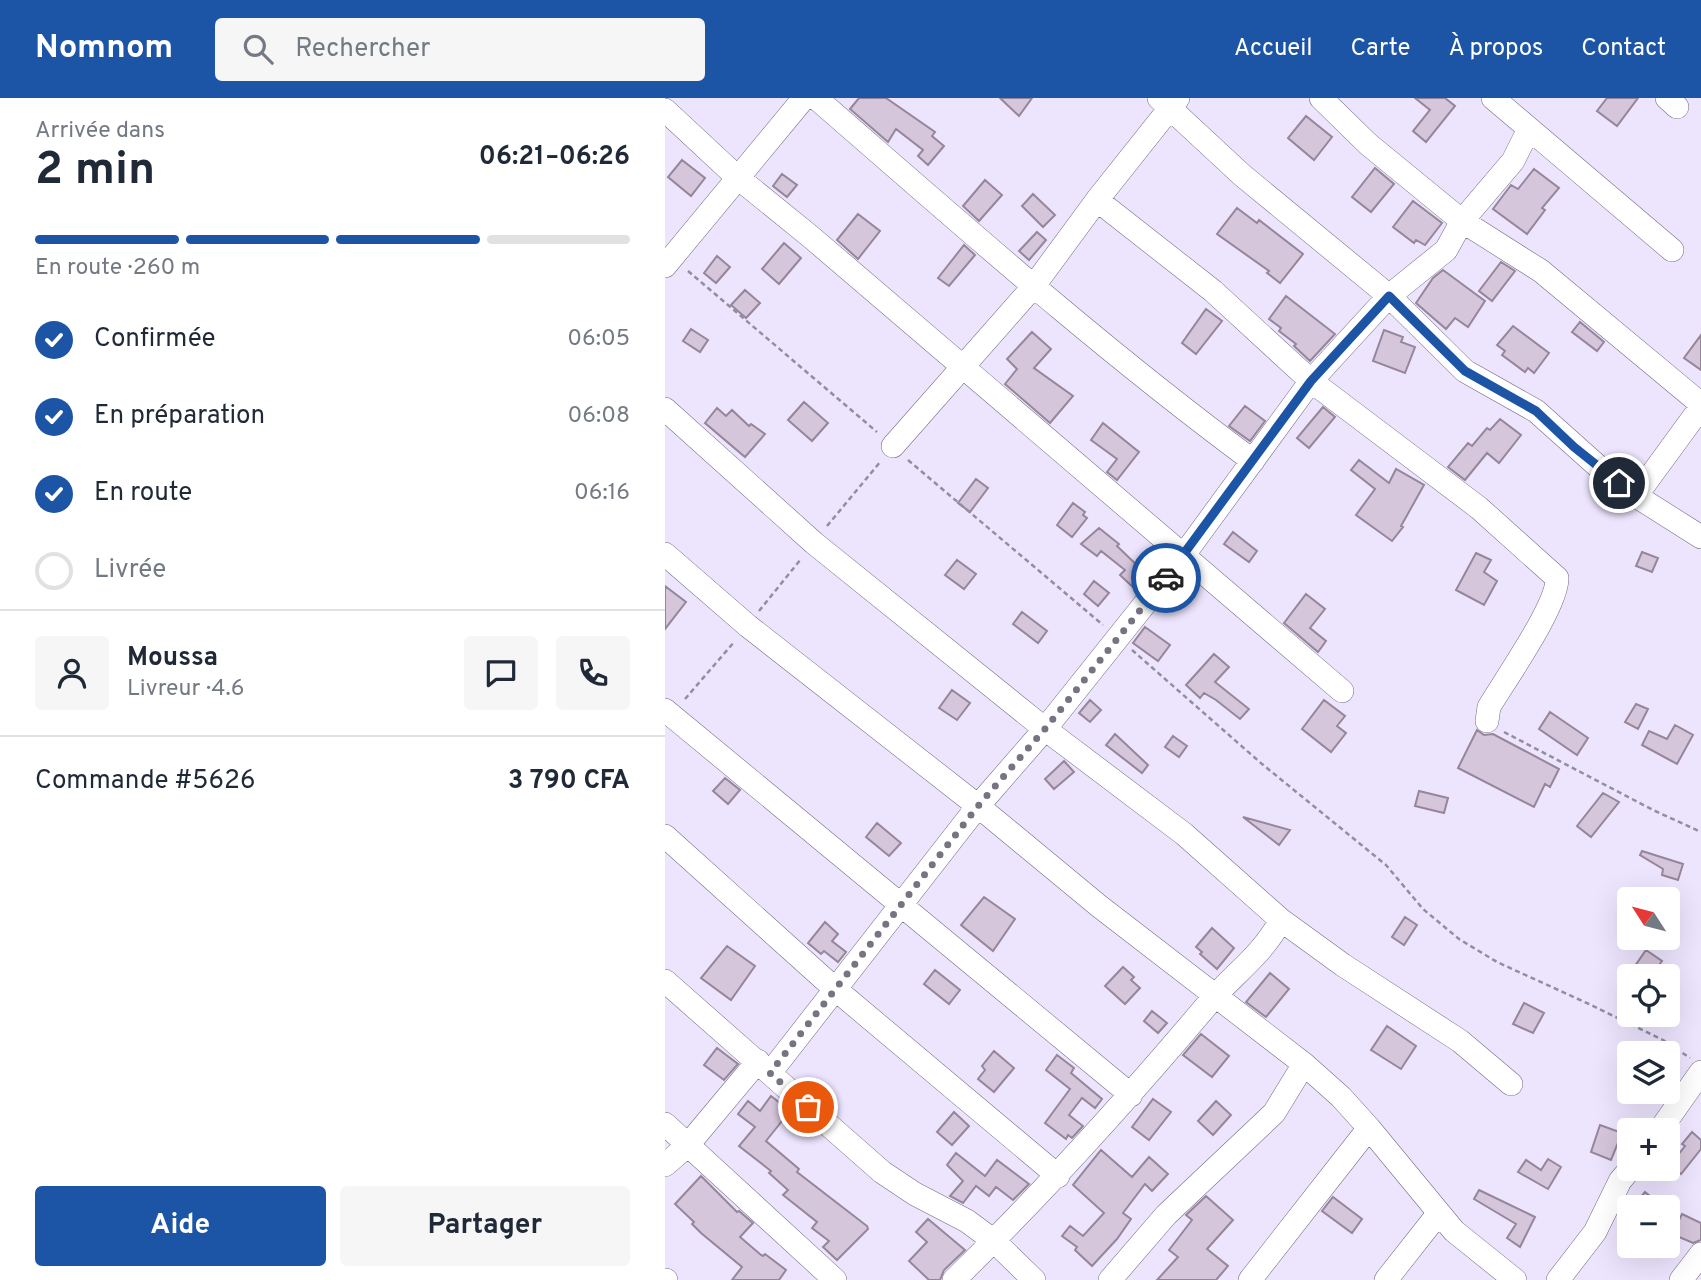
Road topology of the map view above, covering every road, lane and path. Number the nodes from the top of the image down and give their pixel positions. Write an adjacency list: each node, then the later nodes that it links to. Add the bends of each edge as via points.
1 (805, 98): 7 (street); 12 (street)
2 (1321, 98): 9 (street, via 1368,144)
3 (1493, 98): 6 (street)
4 (1169, 101): 8 (street); 13 (street, via 1242,175)
5 (665, 110): 7 (street)
6 (1529, 129): 9 (street, via 1513,161); 10 (street)
7 (737, 177): 11 (street); 14 (street)
8 (1097, 200): 12 (street); 15 (street, via 1213,291)
9 (1462, 221): 13 (street, via 1446,250); 16 (street, via 1541,271)
10 (1672, 250)
11 (667, 259): 18 (path)
12 (1033, 287): 14 (street); 19 (street)
13 (1389, 296): 15 (street); 20 (street, via 1465,371 1536,411)
14 (964, 367): 18 (street); 24 (street)
15 (1311, 381): 19 (street); 29 (street, via 1479,508 1557,578 1544,615 1489,707)
16 (1701, 406): 20 (street)
17 (665, 409): 22 (street)
18 (893, 446): 22 (path); 26 (path)
19 (1253, 461): 24 (street)
20 (1636, 496): 21 (street)
21 (1701, 537)
22 (814, 543): 25 (path); 30 (street)
23 (665, 554): 25 (street)
24 (1183, 556): 26 (street); 27 (street)
25 (748, 626): 28 (path); 31 (street)
26 (1118, 637): 30 (street); 40 (path, via 1386,865 1423,909 1459,939 1497,962 1663,1040)
27 (1342, 691)
28 (668, 713): 34 (street)
29 (1487, 721): 32 (path)
30 (1045, 729): 31 (street); 35 (street, via 1184,834)
31 (978, 806): 34 (street); 38 (street)
32 (1701, 832)
33 (665, 836): 37 (street)
34 (903, 904): 37 (street); 43 (street)
35 (1281, 920): 38 (street, via 1251,963); 42 (street, via 1460,1041)
36 (665, 981): 41 (street)
37 (834, 988): 41 (street); 49 (street)
38 (1216, 995): 39 (street); 43 (street)
39 (1304, 1064): 46 (street); 57 (street, via 1275,1112 1166,1215)
40 (1696, 1066): 44 (street)
41 (764, 1067): 47 (street); 52 (street, via 882,1172)
42 (1511, 1084)
43 (1131, 1095): 49 (street)
44 (1667, 1118)
45 (665, 1124): 47 (street)
46 (1369, 1128): 51 (street); 58 (street)
47 (687, 1146): 48 (street); 54 (street)
48 (665, 1165)
49 (1058, 1176): 52 (street)
50 (1620, 1181): 61 (street, via 1595,1232)
51 (1439, 1214): 59 (street); 60 (street, via 1463,1240)
52 (993, 1241): 55 (street); 56 (street)
53 (1701, 1254): 62 (street)
54 (835, 1280)
55 (954, 1280)
56 (1034, 1280)
57 (1109, 1280)
58 (1249, 1280)
59 (1385, 1280)
60 (1515, 1280)
61 (1558, 1280)
62 (1682, 1280)

